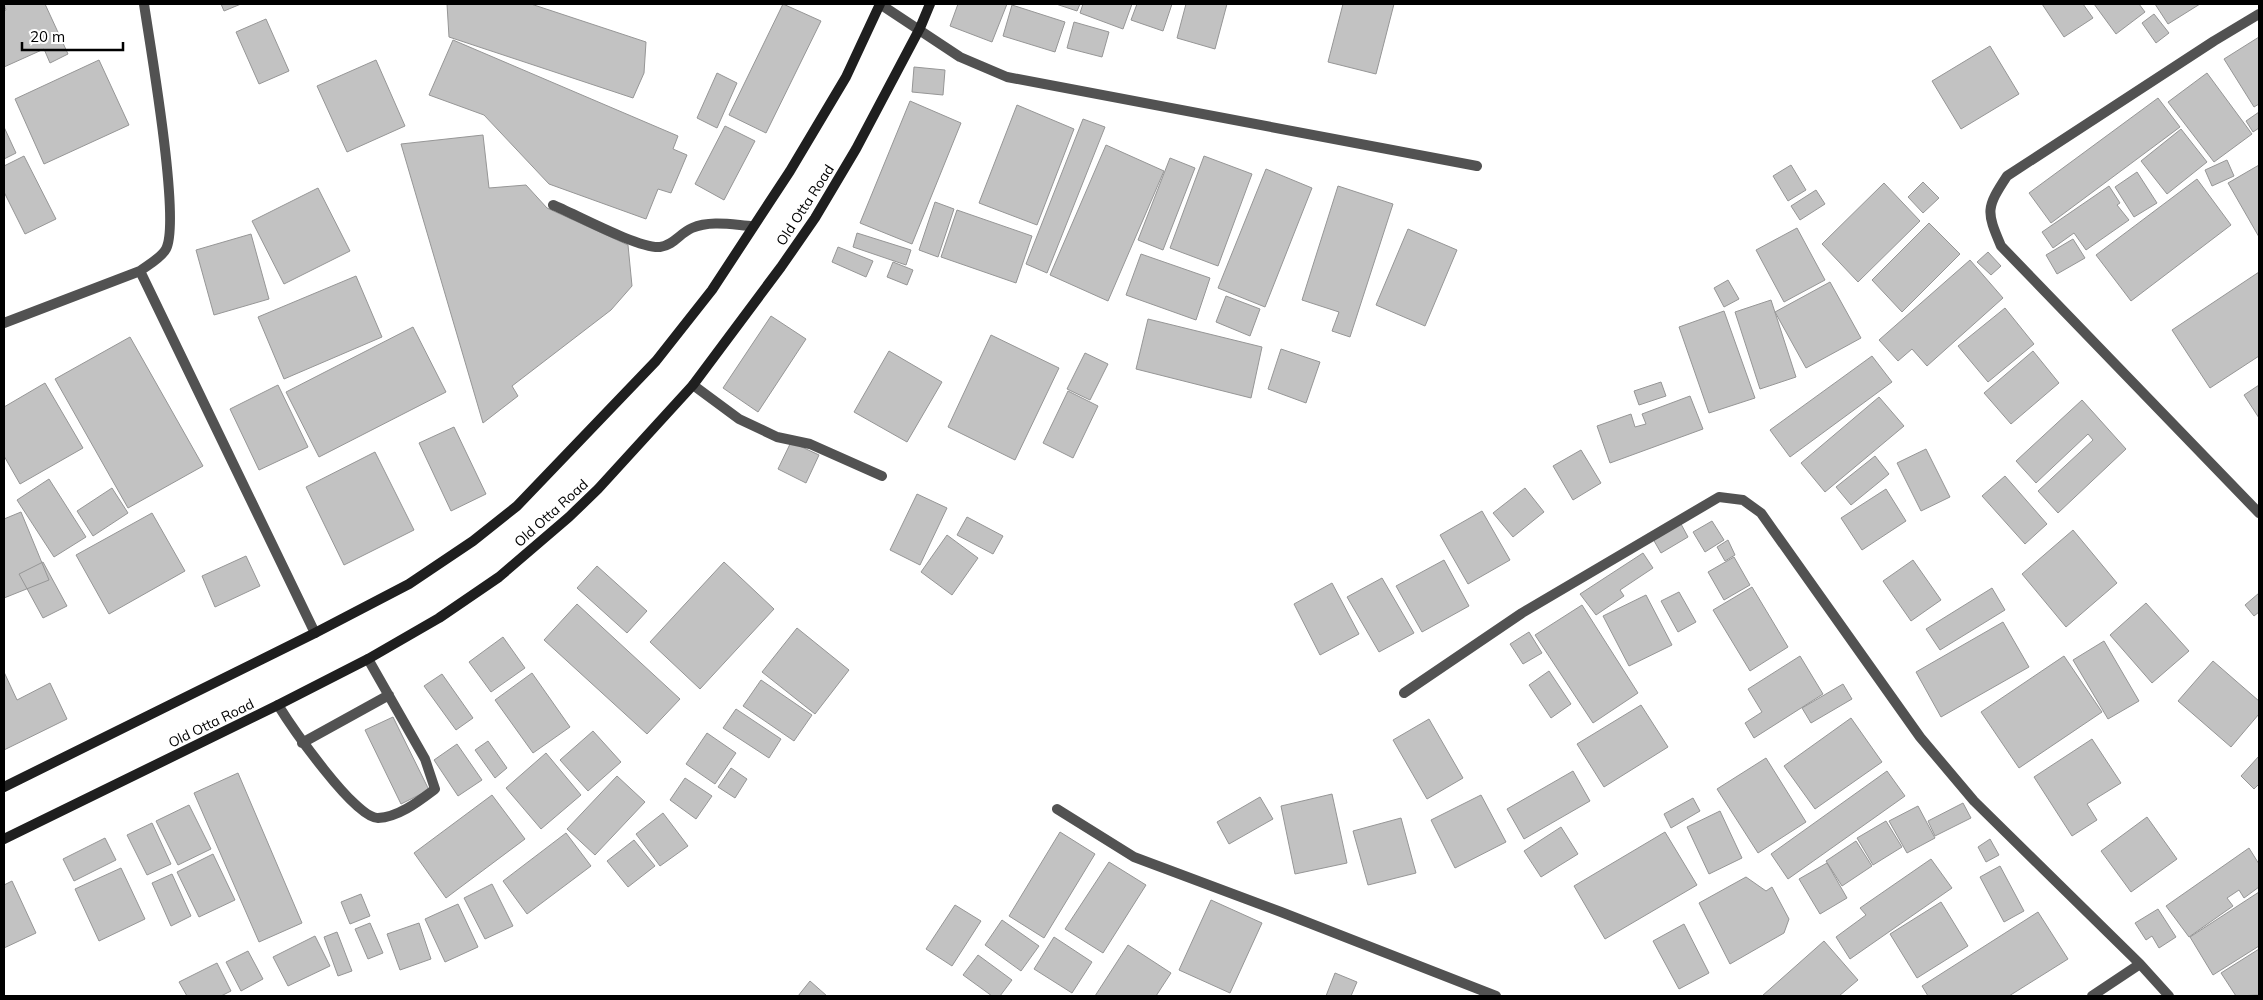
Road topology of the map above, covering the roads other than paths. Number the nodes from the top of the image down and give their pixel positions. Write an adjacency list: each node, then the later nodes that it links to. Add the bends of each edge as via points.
1 (144, 4): 9 (street, via 166,165 170,220 166,249)
2 (880, 4): 5 (street); 8 (main road, Old Otta Road, via 846,77)
3 (930, 4): 5 (main road, Old Otta Road)
4 (2259, 14): 13 (street, via 2007,176 1993,198 1989,219 2001,246)
5 (920, 28): 6 (street, via 960,57 1007,77); 11 (main road, Old Otta Road, via 816,218)
6 (1477, 166)
7 (553, 205): 8 (street, via 639,243 659,247 674,242 691,228 706,224)
8 (753, 226): 14 (main road, Old Otta Road, via 712,290 656,361 518,506 409,584)
9 (140, 271): 10 (street); 14 (street)
10 (4, 323)
11 (693, 385): 12 (street, via 739,419 777,437 810,444); 15 (main road, Old Otta Road, via 598,489 532,550 439,618)
12 (882, 476)
13 (2259, 512)
14 (315, 633): 20 (main road, Old Otta Road)
15 (368, 659): 17 (street); 18 (main road, Old Otta Road)
16 (1404, 693): 23 (street, via 1522,613 1719,497 1743,500 1761,513 1920,738 1968,794)
17 (389, 695): 19 (street); 19 (street, via 424,759 435,788 396,814 376,818 362,812)
18 (278, 705): 19 (street); 22 (main road, Old Otta Road)
19 (302, 743)
20 (4, 786)
21 (1057, 810): 24 (street, via 1134,857)
22 (4, 839)
23 (2140, 964): 26 (street); 27 (street)
24 (1480, 993): 25 (street)
25 (1496, 996)
26 (2092, 996)
27 (2168, 996)

